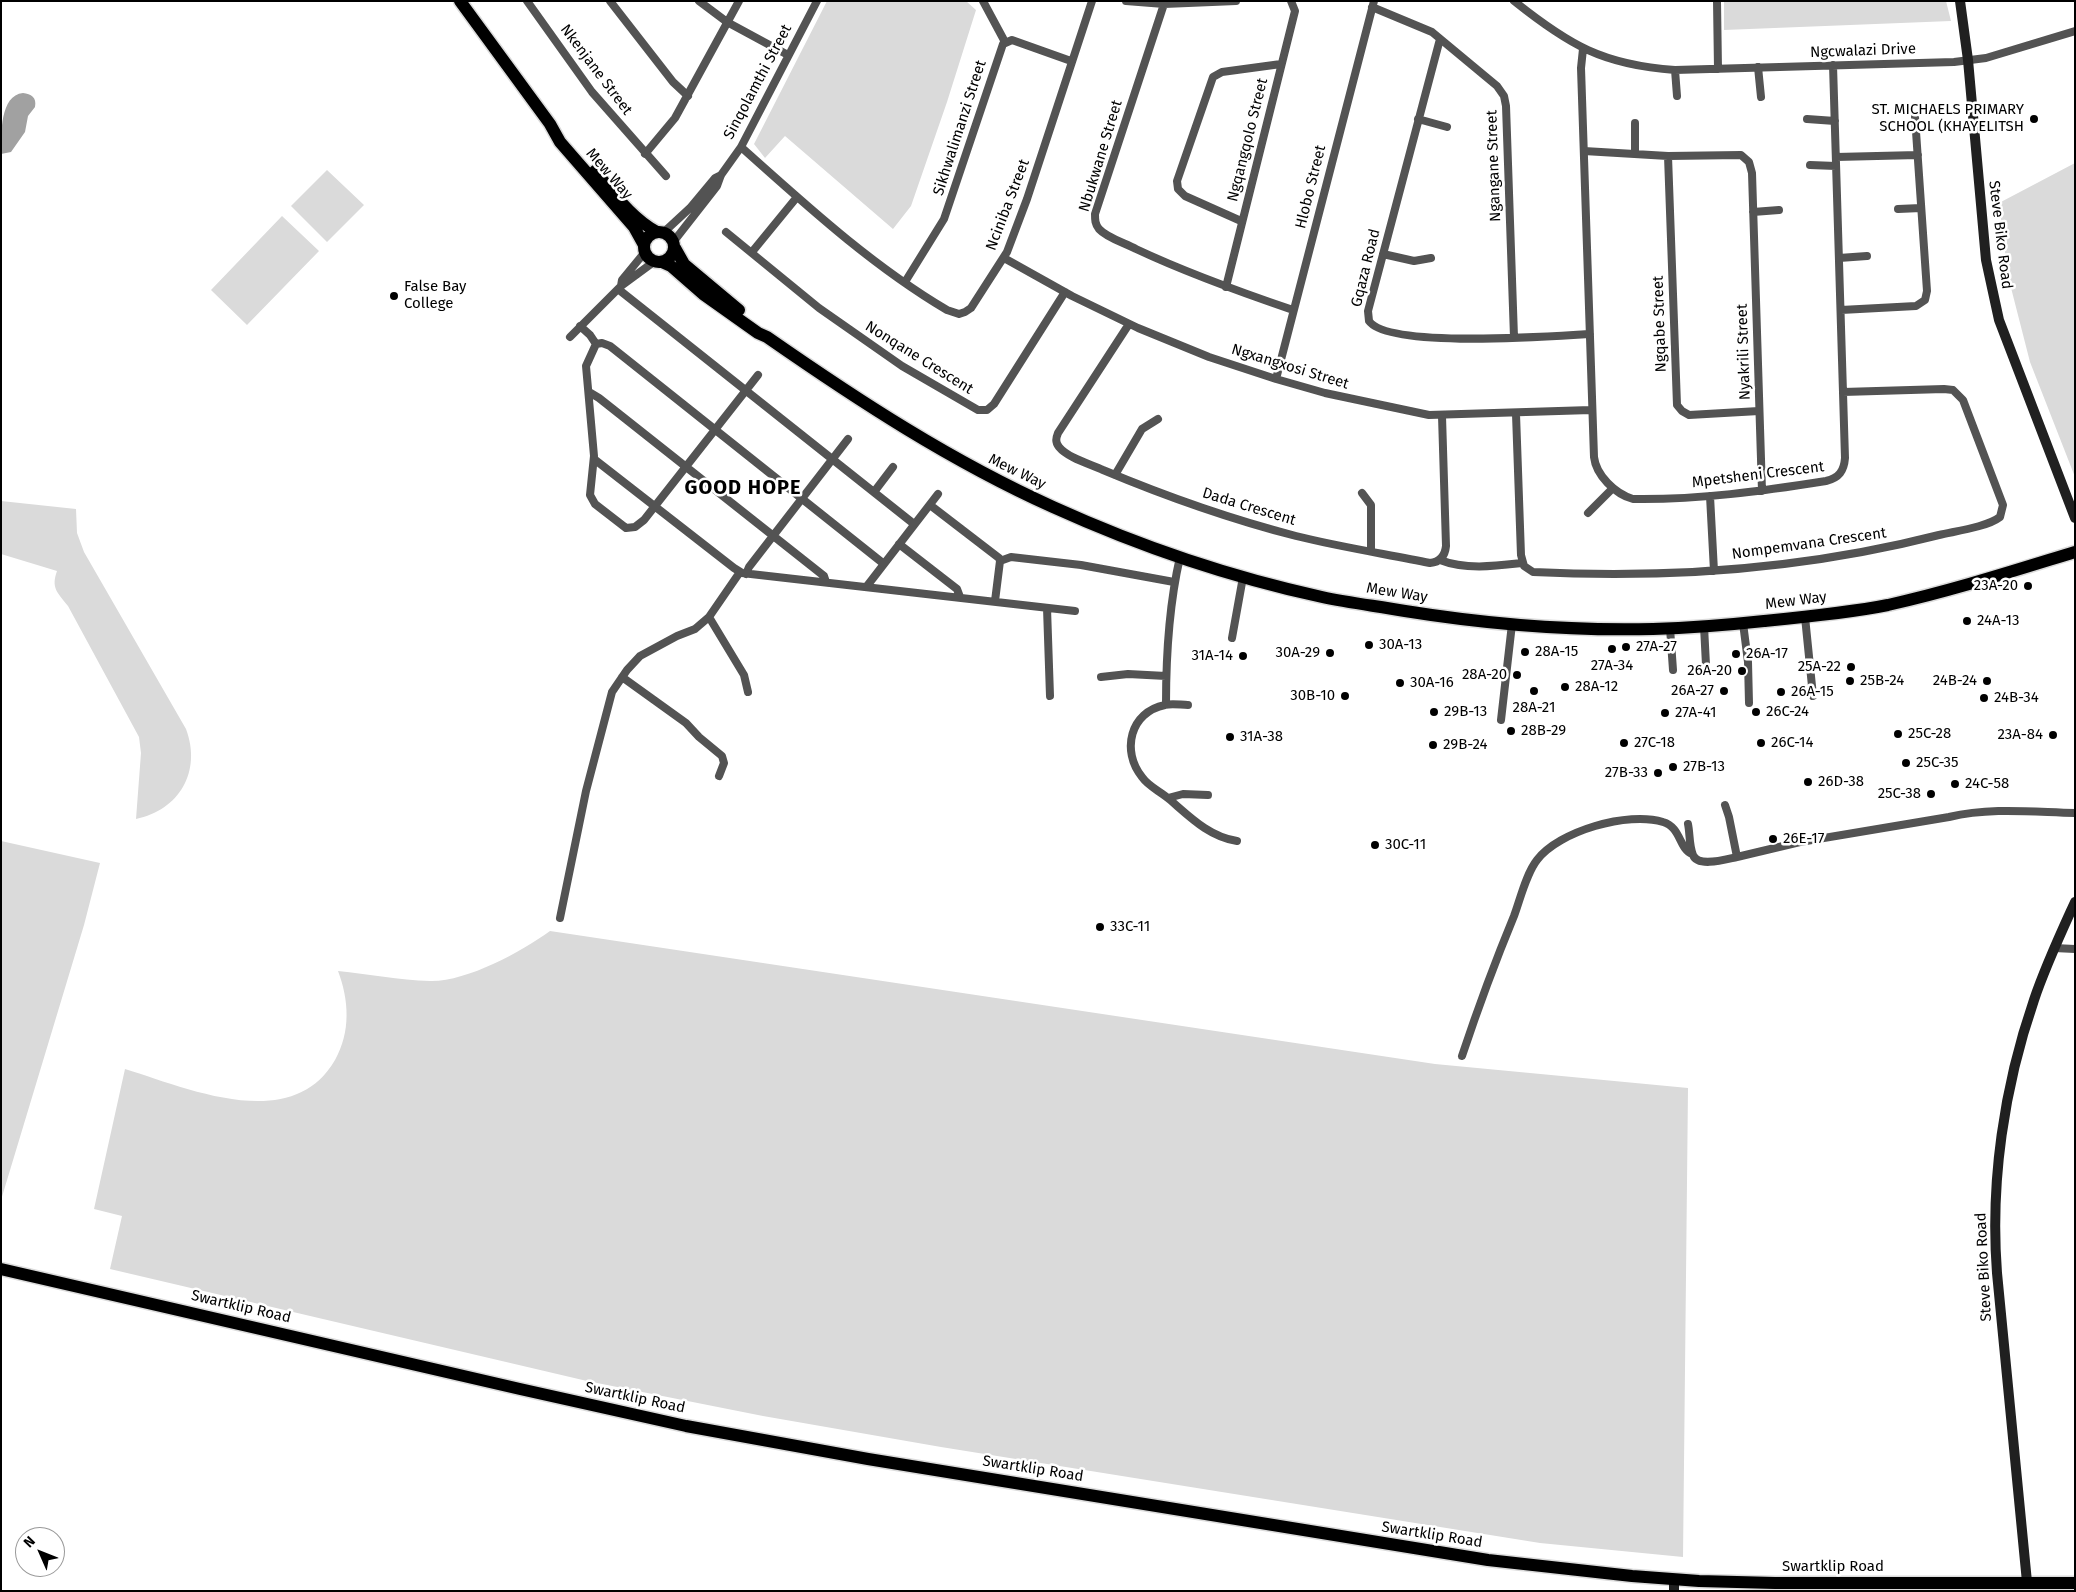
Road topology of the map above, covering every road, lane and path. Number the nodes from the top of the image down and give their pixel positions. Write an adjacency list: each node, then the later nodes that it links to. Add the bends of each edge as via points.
1 (527, 1): 42 (street, Nkenjane Street, via 592,92)
2 (610, 1): 30 (street, via 673,82)
3 (699, 1): 17 (street)
4 (739, 1): 17 (street)
5 (817, 1): 22 (street, Sinqolamthi Street)
6 (983, 1): 20 (street)
7 (1092, 1): 24 (street, Nciniba Street)
8 (1126, 1): 15 (street)
9 (1236, 1): 15 (street)
10 (1291, 1): 25 (street, Ngqangqolo Street, via 1294,11)
11 (1514, 1): 21 (street, Ngcwalazi Drive, via 1550,30)
12 (1717, 1): 28 (street)
13 (1960, 1): 23 (street, Steve Biko Road)
14 (461, 2): 38 (main road, Mew Way)
15 (1164, 4): 69 (street, Nbukwane Street, via 1095,214 1096,223 1112,238)
16 (1373, 4): 19 (street, Ngangane Street, via 1428,29); 71 (street, Hlobo Street)
17 (727, 22): 22 (street); 30 (street)
18 (2075, 31): 23 (street, Ngcwalazi Drive, via 1986,58)
19 (1440, 39): 34 (street, Gqaza Road); 78 (street, Ngangane Street, via 1497,86 1506,102)
20 (1005, 42): 24 (street, via 1012,40); 67 (street, Sikhwalimanzi Street, via 943,222)
21 (1583, 49): 29 (street, Ngcwalazi Drive, via 1635,66); 41 (street, Mpetsheni Crescent)
22 (788, 55): 40 (street, Sinqolamthi Street)
23 (1968, 60): 26 (street, Ngcwalazi Drive); 107 (street, Steve Biko Road, via 1991,288 1999,320)
24 (1071, 61): 63 (street, Nciniba Street)
25 (1281, 64): 56 (street, Ngqangqolo Street); 56 (street, via 1222,72 1213,77 1177,181 1185,196)
26 (1833, 65): 27 (street, Ngcwalazi Drive); 36 (street, Mpetsheni Crescent)
27 (1758, 68): 28 (street, Ngcwalazi Drive); 32 (street)
28 (1718, 69): 29 (street, Ngcwalazi Drive)
29 (1674, 70): 31 (street)
30 (688, 96): 42 (street, via 675,118)
31 (1677, 96)
32 (1761, 97)
33 (1915, 117): 44 (street)
34 (1418, 119): 39 (street); 61 (street, Gqaza Road)
35 (1807, 119): 36 (street)
36 (1835, 121): 46 (street, Mpetsheni Crescent)
37 (1635, 123): 43 (street)
38 (550, 124): 58 (main road, Mew Way, via 568,138 633,214); 59 (main road, Mew Way, via 560,142 634,227)
39 (1447, 127)
40 (741, 147): 49 (street, Sinqolamthi Street); 51 (street, Nciniba Street)
41 (1584, 151): 43 (street, Nyakrili Street); 75 (street, Mpetsheni Crescent)
42 (645, 154): 50 (street, Nkenjane Street)
43 (1635, 154): 45 (street, Nyakrili Street)
44 (1918, 155): 46 (street); 52 (street)
45 (1668, 156): 55 (street, Nyakrili Street, via 1741,155 1746,158 1752,173); 86 (street, Ngqabe Street, via 1677,405 1689,415)
46 (1836, 157): 48 (street, Mpetsheni Crescent)
47 (1810, 165): 48 (street)
48 (1836, 166): 65 (street, Mpetsheni Crescent)
49 (721, 175): 58 (street, Sinqolamthi Street, via 715,178); 58 (street, Sinqolamthi Street, via 717,186)
50 (666, 176)
51 (797, 197): 60 (street); 67 (street, Nciniba Street, via 857,248)
52 (1921, 208): 53 (street); 72 (street, via 1928,290 1925,300 1916,306)
53 (1898, 209)
54 (1779, 210): 55 (street)
55 (1753, 212): 86 (street, Nyakrili Street)
56 (1241, 222): 69 (street, Ngqangqolo Street)
57 (726, 232): 60 (street, Nonqane Crescent)
58 (667, 238): 59 (main road, via 648,236); 66 (main road, via 670,257); 77 (main road, Mew Way, via 684,264 764,330)
59 (645, 249): 66 (main road, Mew Way, via 649,258); 68 (street)
60 (752, 252): 70 (street, Nonqane Crescent, via 819,308 894,361 982,411 994,404)
61 (1383, 254): 64 (street, via 1416,262); 78 (street, Gqaza Road, via 1368,311 1369,321 1375,327 1436,339)
62 (1867, 256): 65 (street)
63 (1004, 258): 67 (street, Nciniba Street, via 973,306 962,313 946,310); 70 (street, Ngxangxosi Street)
64 (1431, 258)
65 (1839, 258): 72 (street, Mpetsheni Crescent)
66 (658, 261): 68 (street); 77 (main road, Mew Way, via 672,266 703,294)
67 (904, 282)
68 (619, 287): 74 (street); 82 (street)
69 (1226, 287): 71 (street, Nbukwane Street)
70 (1065, 292): 73 (street, Ngxangxosi Street)
71 (1294, 310): 81 (street, Hlobo Street)
72 (1841, 310): 84 (street, Mpetsheni Crescent)
73 (1129, 324): 81 (street, Ngxangxosi Street, via 1209,357); 96 (street, Dada Crescent, via 1056,440 1059,448)
74 (580, 326): 76 (street); 79 (street)
75 (1590, 334): 78 (street, Gqaza Road); 85 (street, Mpetsheni Crescent)
76 (570, 337)
77 (767, 337): 113 (main road, Mew Way, via 881,414 982,473 1097,526)
78 (1514, 337)
79 (596, 344): 83 (street, via 587,363); 90 (street, via 610,346)
80 (758, 375): 82 (street)
81 (1276, 379): 88 (street, Ngxangxosi Street, via 1387,407)
82 (746, 391): 90 (street); 93 (street)
83 (589, 392): 92 (street); 94 (street)
84 (1843, 392): 98 (street, Mpetsheni Crescent, via 1845,461 1842,473 1826,481); 118 (street, Nompemvana Crescent, via 1944,388 1956,392 1963,400 2003,505 2000,517 1867,552)
85 (1591, 410): 87 (street, Ngxangxosi Street); 97 (street, Mpetsheni Crescent, via 1594,461)
86 (1759, 411): 98 (street, Nyakrili Street)
87 (1516, 414): 88 (street, Ngxangxosi Street); 116 (street)
88 (1442, 416): 114 (street, via 1446,546)
89 (1158, 419): 96 (street, via 1142,429)
90 (715, 430): 94 (street); 103 (street)
91 (848, 439): 93 (street)
92 (594, 459): 105 (street); 105 (street, via 590,498 618,522 626,528 635,527)
93 (832, 459): 99 (street); 103 (street)
94 (686, 466): 105 (street); 109 (street)
95 (893, 467): 99 (street)
96 (1114, 475): 111 (street, Dada Crescent, via 1226,516 1297,536)
97 (1613, 488): 102 (street, Mpetsheni Crescent, via 1633,499); 106 (street)
98 (1762, 491): 102 (street, Mpetsheni Crescent)
99 (874, 492): 108 (street)
100 (1362, 493): 111 (street, via 1371,505)
101 (938, 494): 104 (street)
102 (1710, 496): 118 (street)
103 (802, 498): 109 (street); 117 (street)
104 (930, 505): 108 (street); 115 (street)
105 (655, 506): 119 (street)
106 (1588, 512)
107 (2075, 518)
108 (914, 524): 110 (street)
109 (773, 535): 119 (street); 121 (street, via 824,576)
110 (899, 544): 117 (street); 124 (street, via 957,589)
111 (1371, 551): 114 (street, Dada Crescent, via 1430,563)
112 (2075, 552): 129 (main road, Mew Way, via 1885,605)
113 (1180, 556): 120 (main road, Mew Way); 122 (street)
114 (1440, 560): 116 (street, Dada Crescent, via 1473,566)
115 (1000, 561): 122 (street, via 1011,557 1081,565); 125 (street)
116 (1522, 563): 118 (street, Nompemvana Crescent, via 1533,572 1591,575)
117 (884, 564): 123 (street)
118 (1714, 571)
119 (743, 573): 121 (street); 128 (street)
120 (1243, 577): 131 (main road, Mew Way, via 1356,603); 134 (street)
121 (826, 582): 123 (street)
122 (1174, 582): 138 (street)
123 (867, 586): 124 (street)
124 (960, 597): 125 (street)
125 (995, 601): 126 (street)
126 (1047, 608): 127 (street); 141 (street)
127 (1074, 611)
128 (709, 617): 139 (street, via 695,629 640,656); 140 (street, via 744,676)
129 (1805, 617): 130 (main road, Mew Way); 142 (street)
130 (1743, 623): 132 (main road, Mew Way); 143 (street, via 1749,668)
131 (1512, 624): 133 (main road, Mew Way); 146 (street)
132 (1704, 626): 133 (main road, Mew Way); 135 (street)
133 (1670, 628): 136 (street)
134 (1232, 638)
135 (1706, 665)
136 (1673, 670)
137 (1101, 676): 138 (street)
138 (1166, 676): 144 (street)
139 (622, 677): 147 (street, via 686,723 722,756 724,763); 157 (street, via 612,692 586,791)
140 (748, 692)
141 (1050, 696)
142 (1814, 696)
143 (1749, 703)
144 (1166, 704): 145 (street); 149 (street, via 1151,710 1135,724 1130,748 1141,777)
145 (1188, 706)
146 (1501, 720)
147 (719, 776)
148 (1208, 795): 149 (street, via 1183,794)
149 (1168, 798): 153 (street, via 1198,823 1224,839)
150 (1725, 805): 155 (street)
151 (2075, 813): 155 (street, via 1972,812 1800,842)
152 (1688, 824): 154 (street)
153 (1236, 841)
154 (1692, 854): 155 (street, via 1701,862); 160 (street, via 1670,825 1647,820 1593,827 1564,838 1549,848 1531,868)
155 (1737, 857)
156 (2075, 902): 158 (street, Steve Biko Road)
157 (560, 918)
158 (2054, 948): 159 (street); 162 (street, Steve Biko Road, via 2017,1056 2000,1148 1995,1219 1997,1273)
159 (2075, 948)
160 (1462, 1056)
161 (1, 1268): 164 (main road, Swartklip Road, via 629,1414 743,1437 1488,1560)
162 (2027, 1582): 163 (main road, Swartklip Road); 164 (main road, Swartklip Road)
163 (2075, 1583)
164 (1674, 1585)

